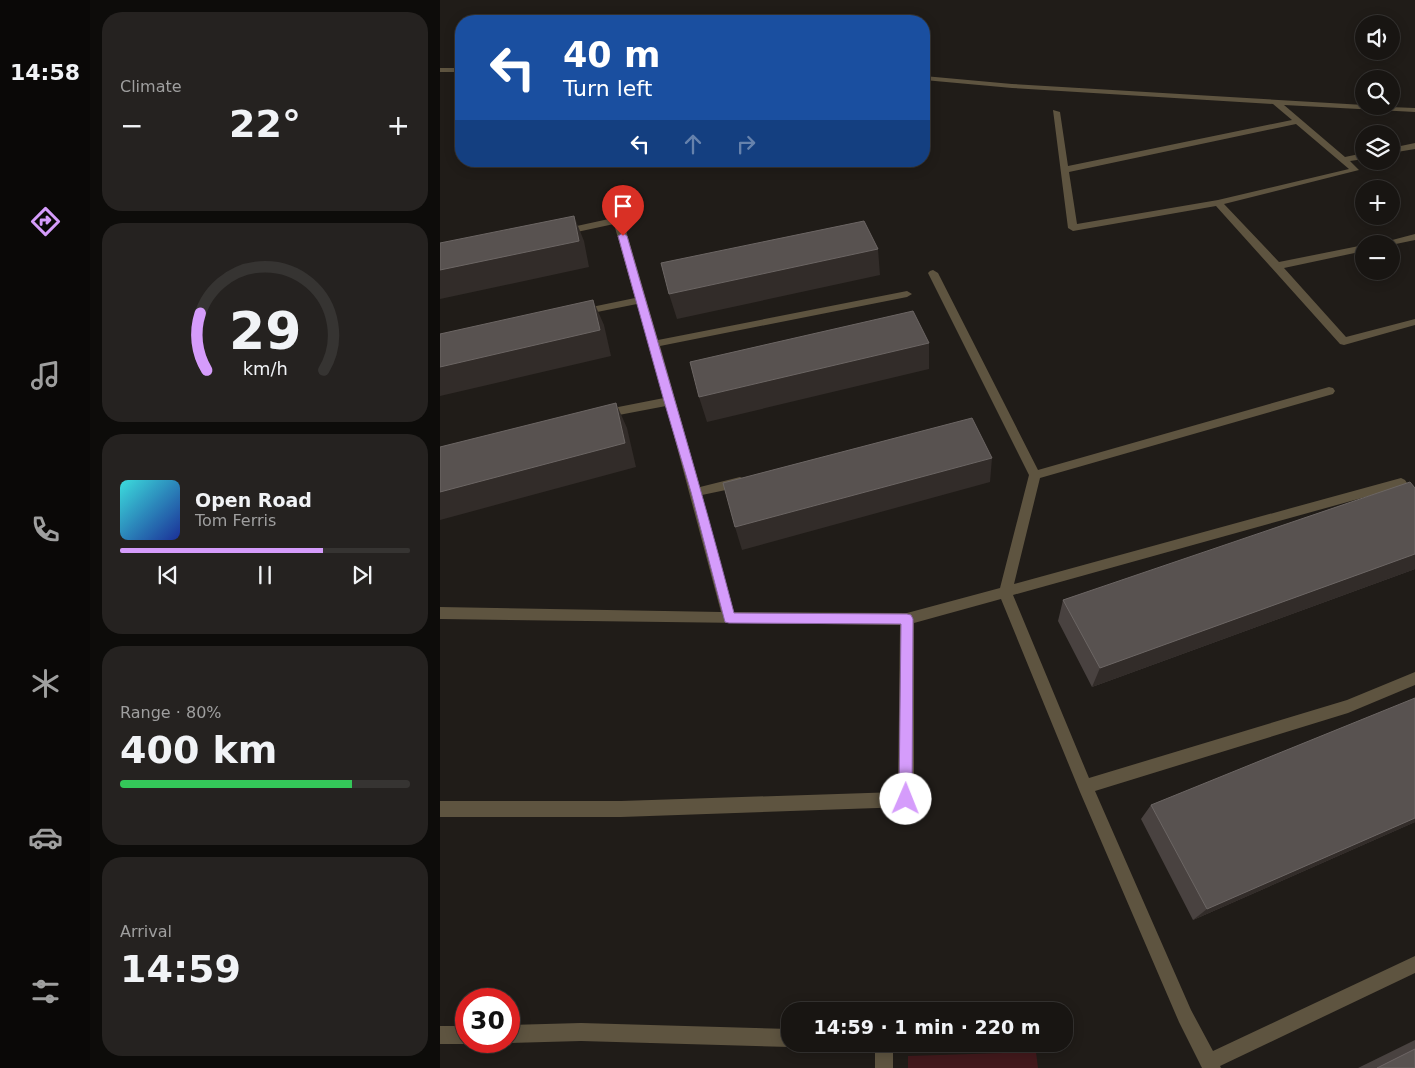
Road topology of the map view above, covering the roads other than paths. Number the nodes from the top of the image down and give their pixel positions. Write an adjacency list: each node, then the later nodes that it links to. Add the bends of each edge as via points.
1 (440, 70): 2 (street)
2 (455, 70)
3 (930, 79): 4 (street)
4 (1276, 102): 5 (street); 7 (street)
5 (1415, 110)
6 (1056, 112): 12 (street)
7 (1298, 121): 11 (street); 12 (street)
8 (1415, 146): 9 (street)
9 (1400, 149)
10 (1355, 158): 11 (street)
11 (1344, 160): 13 (street, via 1356,170)
12 (1064, 170): 13 (street, via 1073,228)
13 (1218, 203): 18 (street)
14 (553, 234): 21 (street, via 618,220)
15 (1415, 237): 16 (street)
16 (1400, 240)
17 (1355, 250): 18 (street)
18 (1277, 266): 23 (street, via 1344,341)
19 (933, 273): 28 (street)
20 (907, 294): 24 (street)
21 (641, 300): 22 (street); 24 (street)
22 (573, 314)
23 (1415, 322)
24 (654, 344): 26 (street)
25 (1329, 391): 28 (street)
26 (669, 401): 27 (street); 31 (street)
27 (593, 416)
28 (1035, 475): 32 (street)
29 (752, 479): 31 (street)
30 (1401, 483): 32 (street)
31 (697, 492): 34 (street)
32 (1005, 592): 35 (street); 37 (street)
33 (440, 613): 34 (street)
34 (729, 618): 35 (street)
35 (907, 619): 38 (street, via 906,799 621,808)
36 (1415, 678): 37 (street, via 1348,706)
37 (1085, 787): 45 (street, via 1185,1016)
38 (440, 809)
39 (1415, 964): 45 (street)
40 (520, 1034): 43 (street, via 581,1032)
41 (440, 1035): 42 (street)
42 (455, 1035)
43 (781, 1038)
44 (884, 1052): 46 (street)
45 (1210, 1065)
46 (884, 1068)

